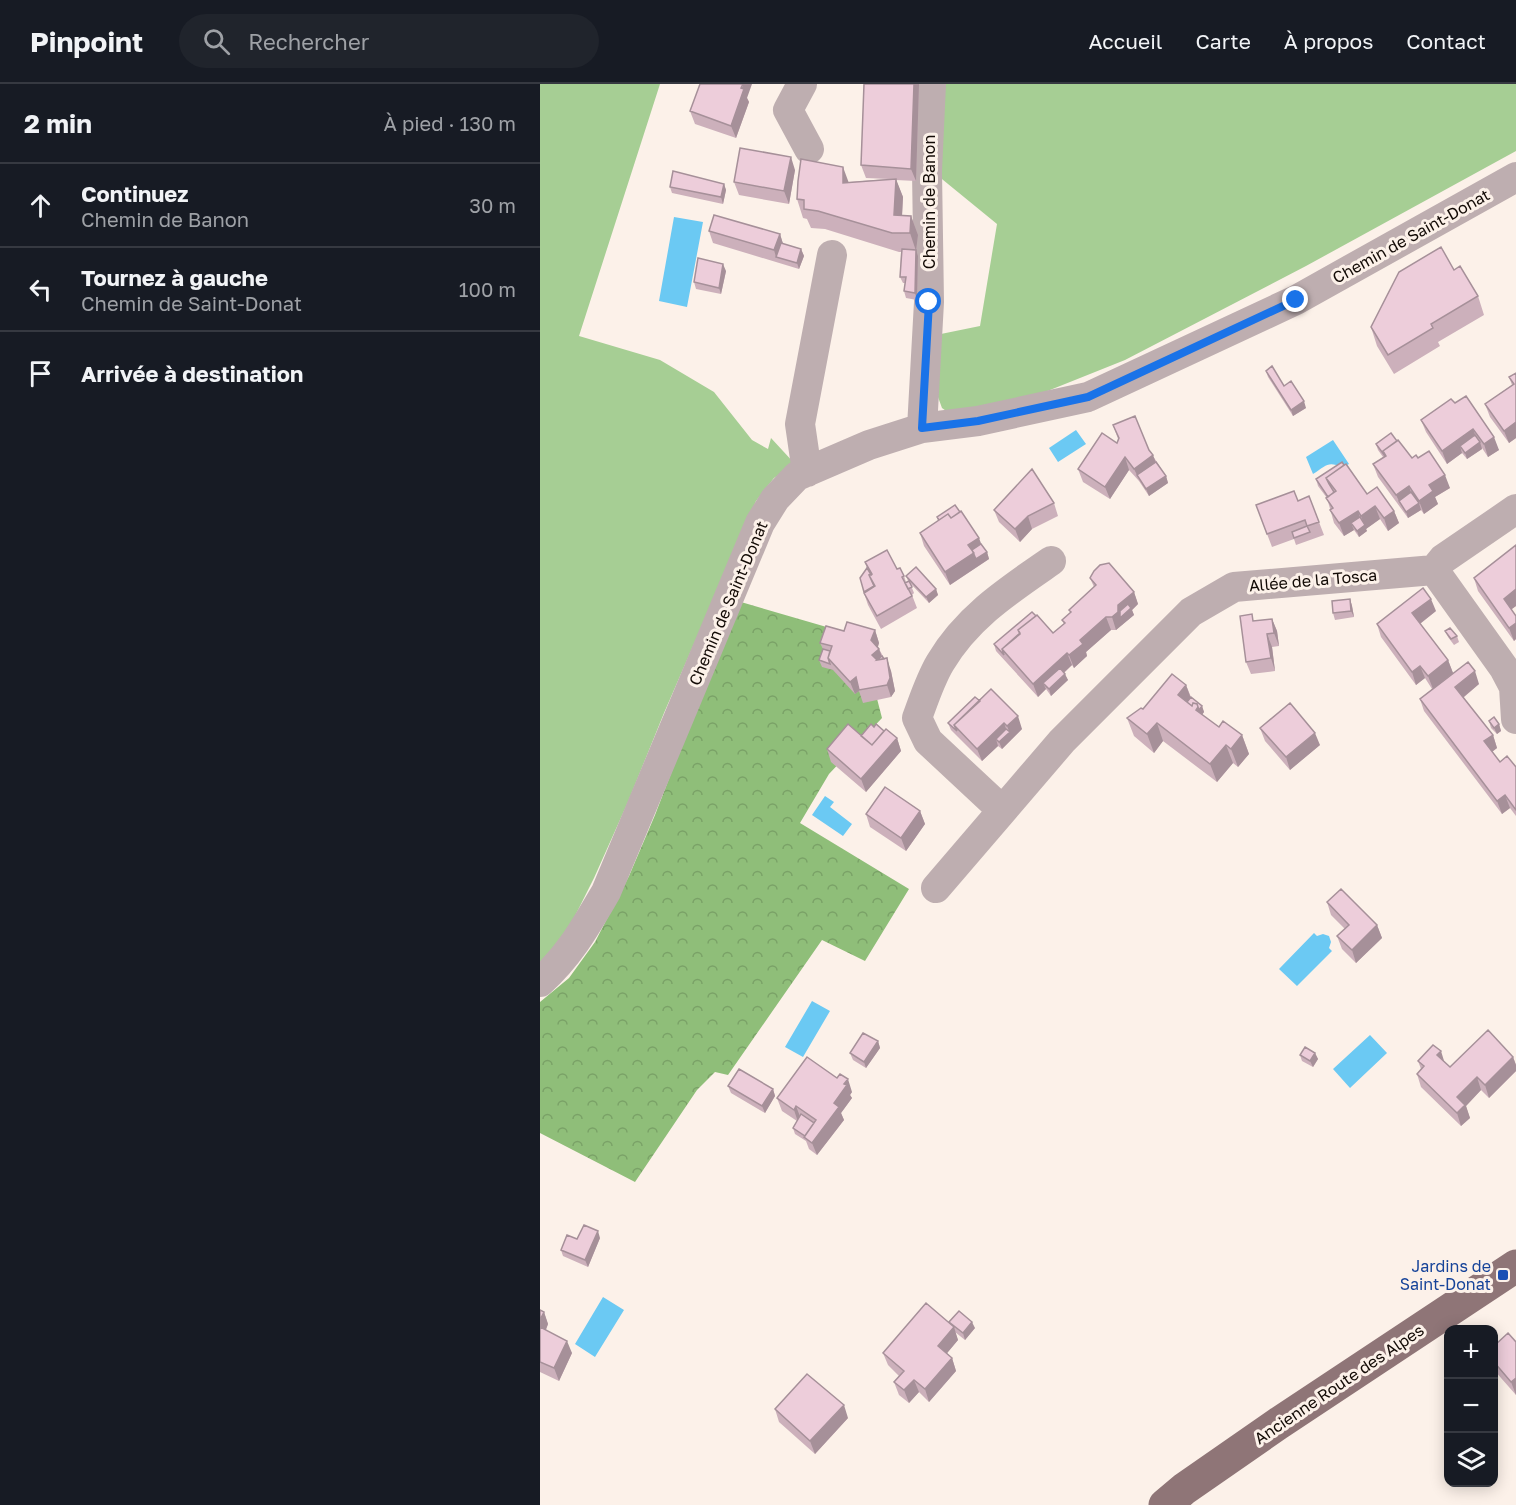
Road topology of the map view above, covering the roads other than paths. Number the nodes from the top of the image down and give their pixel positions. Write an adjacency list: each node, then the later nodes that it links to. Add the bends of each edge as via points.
1 (802, 84): 3 (street, via 788,110)
2 (931, 84): 6 (street, Chemin de Banon, via 927,171 929,302)
3 (809, 149)
4 (1516, 177): 6 (street, Chemin de Saint-Donat, via 1296,300 1088,397 978,421)
5 (832, 255): 7 (street, via 800,424)
6 (922, 428): 7 (street, Chemin de Saint-Donat, via 869,445)
7 (807, 472): 15 (street, Chemin de Saint-Donat, via 797,476 775,499 760,523 606,891 582,935)
8 (1516, 509): 10 (street)
9 (1052, 561): 13 (street, via 1005,592 969,624 940,663 917,718 928,741)
10 (1434, 570): 11 (street); 13 (street, Allée de la Tosca, via 1234,587 1191,612 1062,741)
11 (1510, 663): 12 (street)
12 (1516, 719)
13 (1002, 810): 14 (street, Allée de la Tosca)
14 (936, 888)
15 (540, 982)
16 (1516, 1266): 17 (main road, Ancienne Route des Alpes, via 1279,1423)
17 (1165, 1505)

